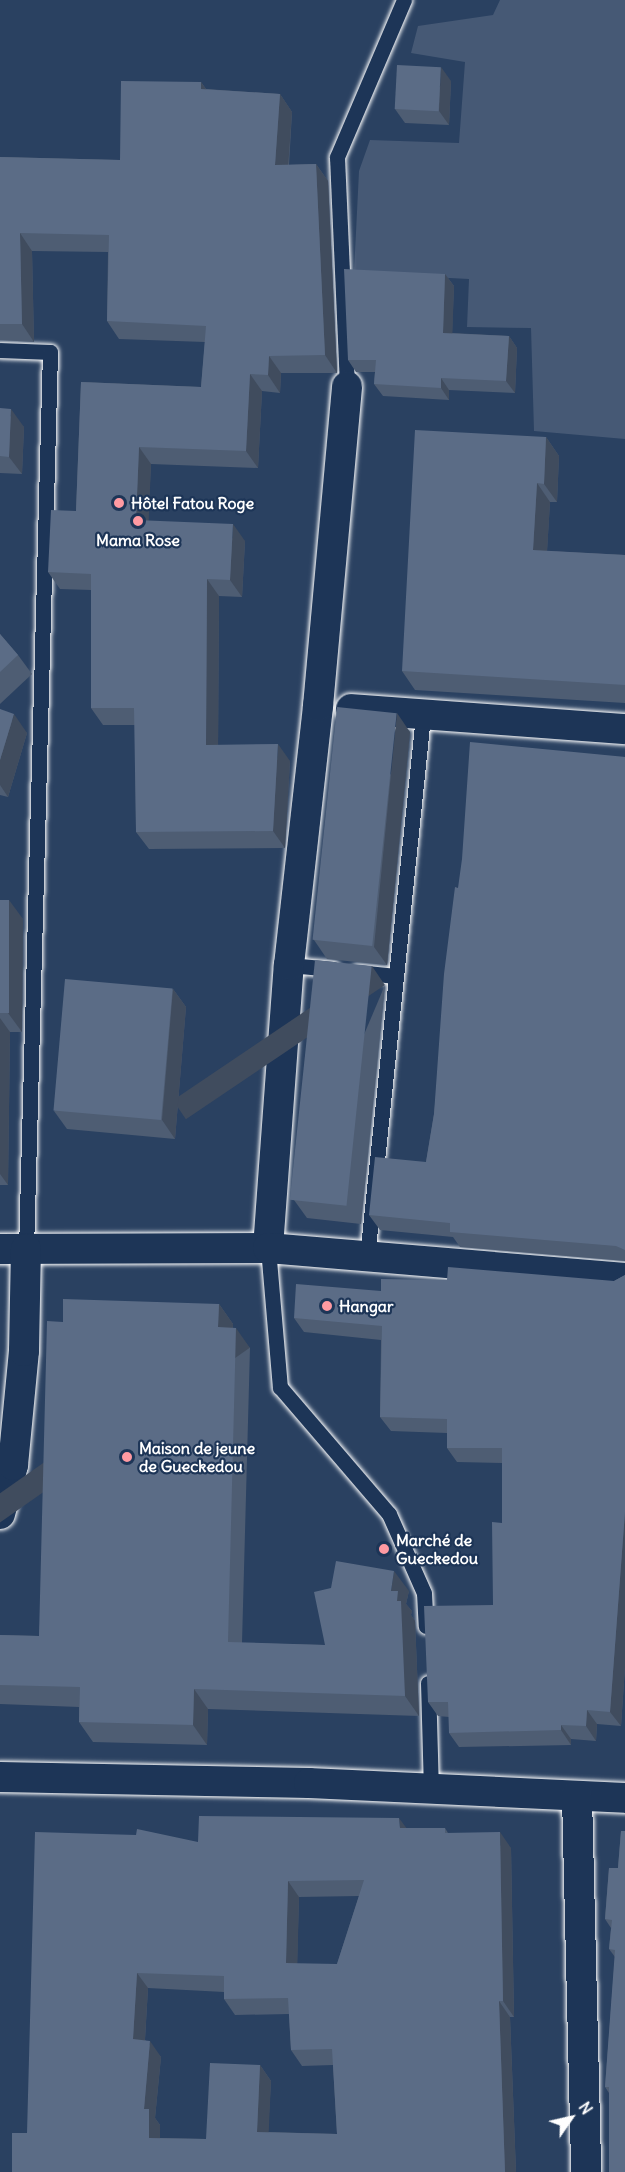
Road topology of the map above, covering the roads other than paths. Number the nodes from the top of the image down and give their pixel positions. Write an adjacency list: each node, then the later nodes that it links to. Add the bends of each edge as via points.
1 (404, 0): 3 (lane, via 336,157)
2 (0, 350): 10 (lane, via 50,352)
3 (347, 386): 4 (street)
4 (318, 706): 5 (street); 7 (street)
5 (423, 716): 6 (street); 8 (lane)
6 (625, 729)
7 (289, 964): 8 (lane); 9 (street)
8 (396, 976): 11 (lane)
9 (268, 1248): 10 (street); 11 (street); 14 (lane, via 280,1387 389,1514 424,1593)
10 (13, 1249): 13 (street, via 23,1363 13,1465)
11 (367, 1257): 12 (street)
12 (625, 1278)
13 (0, 1514)
14 (426, 1639)
15 (427, 1662): 17 (lane)
16 (0, 1777): 17 (street)
17 (431, 1789): 18 (street)
18 (577, 1796): 19 (street); 20 (street)
19 (625, 1798)
20 (586, 2172)

